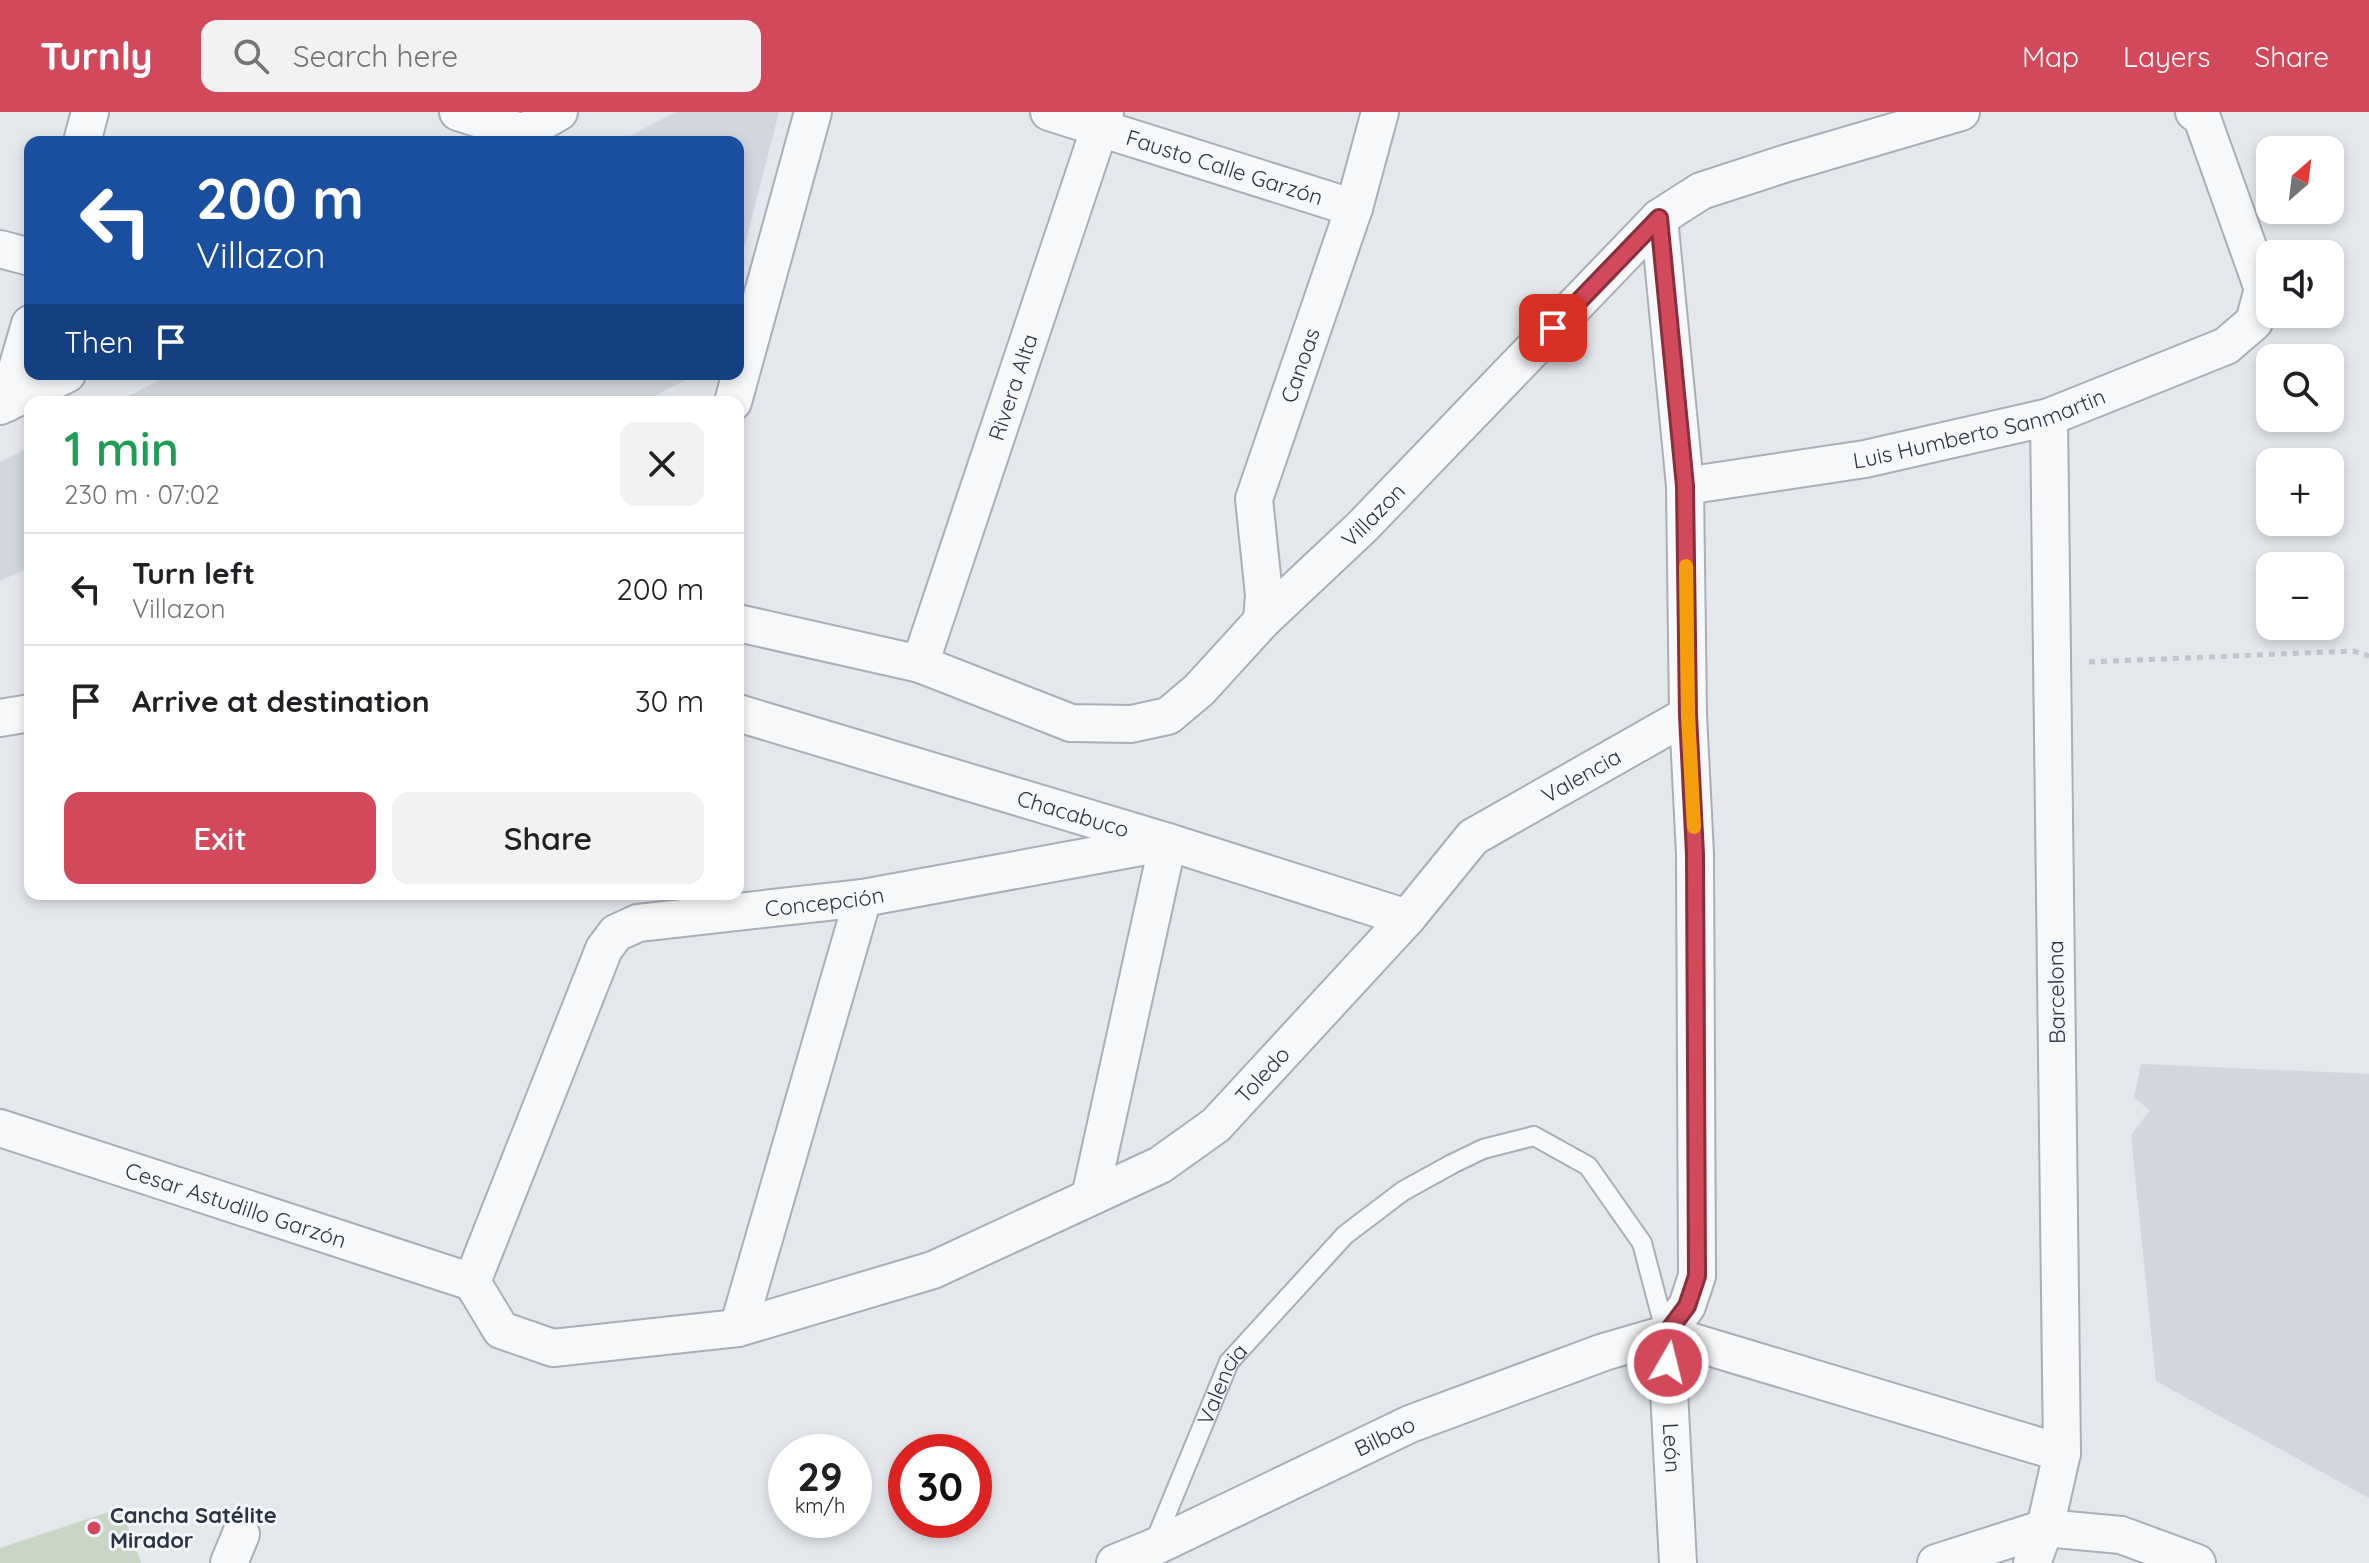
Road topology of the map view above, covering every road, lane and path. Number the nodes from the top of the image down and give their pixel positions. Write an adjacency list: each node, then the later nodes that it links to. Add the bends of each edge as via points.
1 (90, 112): 10 (street)
2 (458, 112): 11 (street)
3 (559, 112): 12 (street)
4 (813, 112): 18 (street)
5 (1049, 112): 9 (street, Fausto Calle Garzón)
6 (1380, 112): 13 (street, Canoas)
7 (1961, 112): 14 (street, Villazon, via 1701,191)
8 (2194, 112): 21 (street, Luis Humberto Sanmartin, via 2202,118 2263,289 2254,322 2226,346)
9 (1103, 120): 13 (street, Fausto Calle Garzón); 27 (street, Rivera Alta)
10 (84, 136)
11 (514, 136)
12 (518, 136)
13 (1354, 208): 23 (street, Canoas, via 1254,499)
14 (1659, 218): 22 (street); 23 (street, Villazon, via 1362,527)
15 (0, 249): 16 (street)
16 (24, 255)
17 (24, 342): 20 (street)
18 (744, 362)
19 (54, 380): 20 (street)
20 (3, 404)
21 (2049, 417): 22 (street, Luis Humberto Sanmartin, via 1865,459); 26 (street, Barcelona)
22 (1685, 486): 30 (street)
23 (1262, 621): 27 (street, Villazon, via 1168,716 1131,724 1071,723)
24 (744, 624): 27 (street, Villazon)
25 (2369, 656): 26 (path, via 2353,651)
26 (2052, 663): 41 (street, Barcelona)
27 (920, 664)
28 (24, 714): 31 (street)
29 (744, 715): 33 (street, Chacabuco)
30 (1688, 715): 32 (street, Valencia); 40 (street, via 1695,854 1697,1276 1687,1306)
31 (0, 718)
32 (1473, 837): 35 (street, Toledo)
33 (1168, 842): 34 (street, Concepción); 35 (street, Chacabuco); 37 (street)
34 (863, 898): 38 (street, Concepción, via 638,923 616,933 604,949); 39 (street)
35 (1407, 918): 37 (street, Toledo, via 1216,1125 1160,1165)
36 (0, 1128): 38 (street, Cesar Astudillo Garzón)
37 (1090, 1197): 39 (street, Toledo, via 933,1270)
38 (472, 1282): 39 (street, Toledo, via 501,1330 553,1348)
39 (738, 1328)
40 (1666, 1334): 41 (street); 43 (street, Bilbao, via 1410,1424); 43 (lane, Valencia, via 1642,1243 1588,1166 1534,1136 1483,1149 1403,1191 1345,1235 1229,1362); 45 (street, León)
41 (2062, 1453): 42 (street, Barcelona)
42 (2045, 1528): 46 (street); 47 (street, Barcelona); 48 (street, via 2121,1535)
43 (1154, 1555): 44 (street, Bilbao)
44 (1115, 1563)
45 (1678, 1563)
46 (1936, 1563)
47 (2032, 1563)
48 (2197, 1563)

